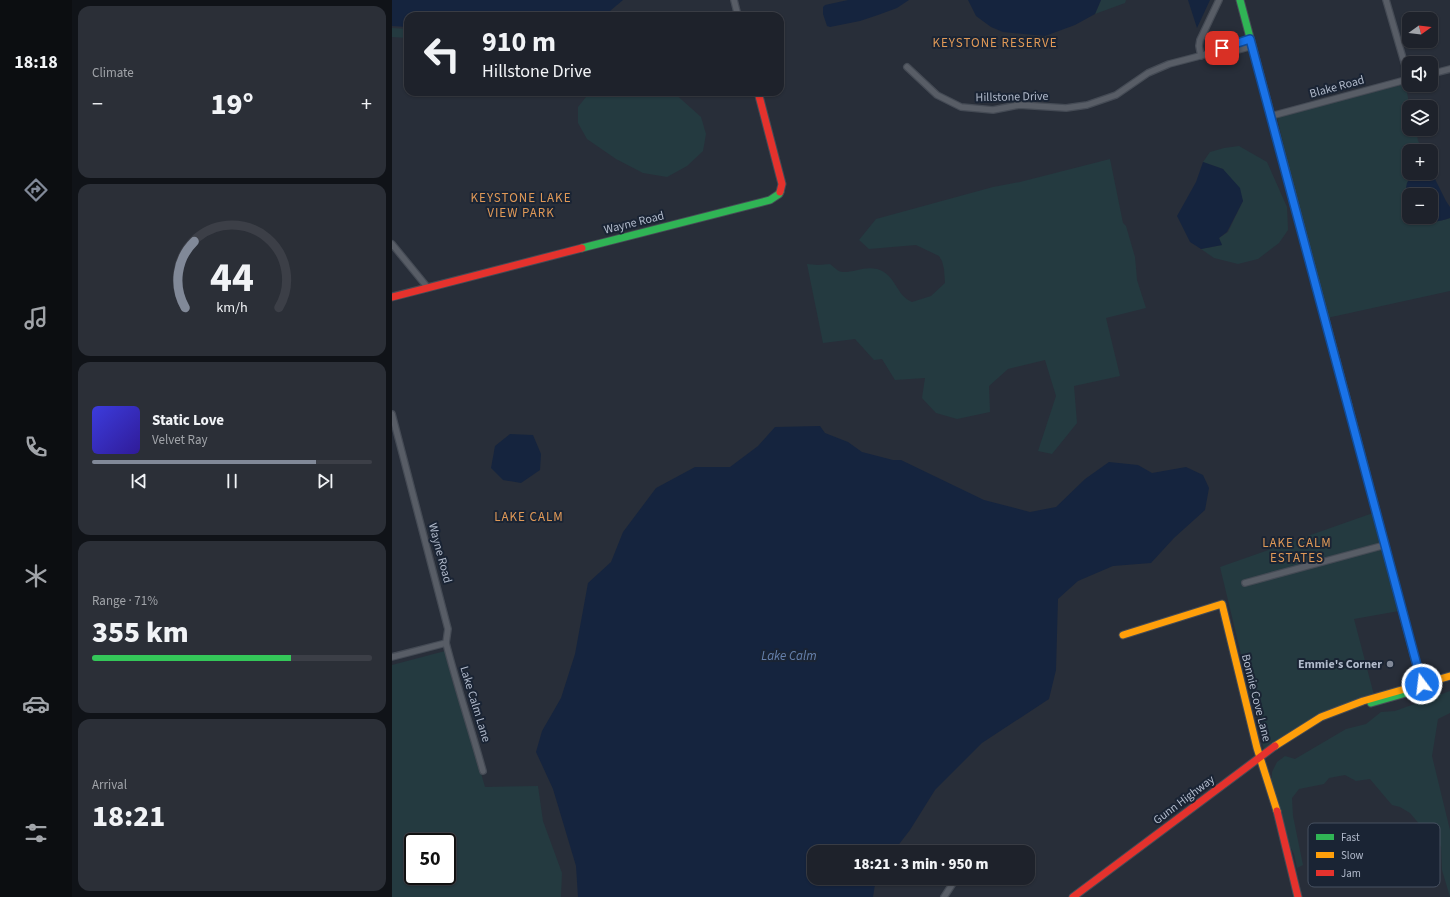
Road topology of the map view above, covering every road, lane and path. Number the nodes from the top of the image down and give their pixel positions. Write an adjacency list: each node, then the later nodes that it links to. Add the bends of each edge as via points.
1 (734, 0): 5 (street)
2 (1219, 0): 10 (street, via 1199,43)
3 (1240, 0): 6 (main road)
4 (1386, 0): 11 (street)
5 (737, 12)
6 (1251, 42): 7 (street, Hillstone Drive); 9 (street, Hillstone Drive); 17 (main road)
7 (1229, 45): 8 (street, Hillstone Drive); 9 (street)
8 (1216, 52): 9 (street, Hillstone Drive); 10 (street, Hillstone Drive)
9 (1231, 52)
10 (1201, 56): 12 (street, Hillstone Drive, via 1154,70 1109,98 1088,105 1066,108 1019,105 992,110 960,107 937,95)
11 (1402, 56)
12 (907, 67)
13 (1450, 68): 14 (street)
14 (1438, 72)
15 (1402, 81): 17 (street, Blake Road)
16 (759, 96): 19 (main road, Wayne Road, via 782,184 779,194 770,200)
17 (1271, 116): 23 (main road)
18 (392, 244): 19 (street)
19 (428, 288): 20 (main road, Wayne Road)
20 (392, 297)
21 (392, 414): 22 (street, Wayne Road)
22 (393, 421): 26 (street, Wayne Road, via 448,629)
23 (1385, 545): 24 (street); 30 (main road)
24 (1245, 583)
25 (1123, 635): 31 (main road, Bonnie Cove Lane, via 1222,604)
26 (446, 642): 27 (street); 32 (street, Lake Calm Lane)
27 (392, 656)
28 (1450, 676): 30 (main road, Gunn Highway)
29 (1450, 681): 30 (main road, Gunn Highway)
30 (1422, 686): 31 (main road, Gunn Highway, via 1311,724)
31 (1260, 757): 35 (main road, Gunn Highway); 36 (main road, Bonnie Cove Lane, via 1276,806)
32 (483, 771)
33 (952, 885): 34 (street)
34 (944, 897)
35 (1073, 897)
36 (1298, 897)

